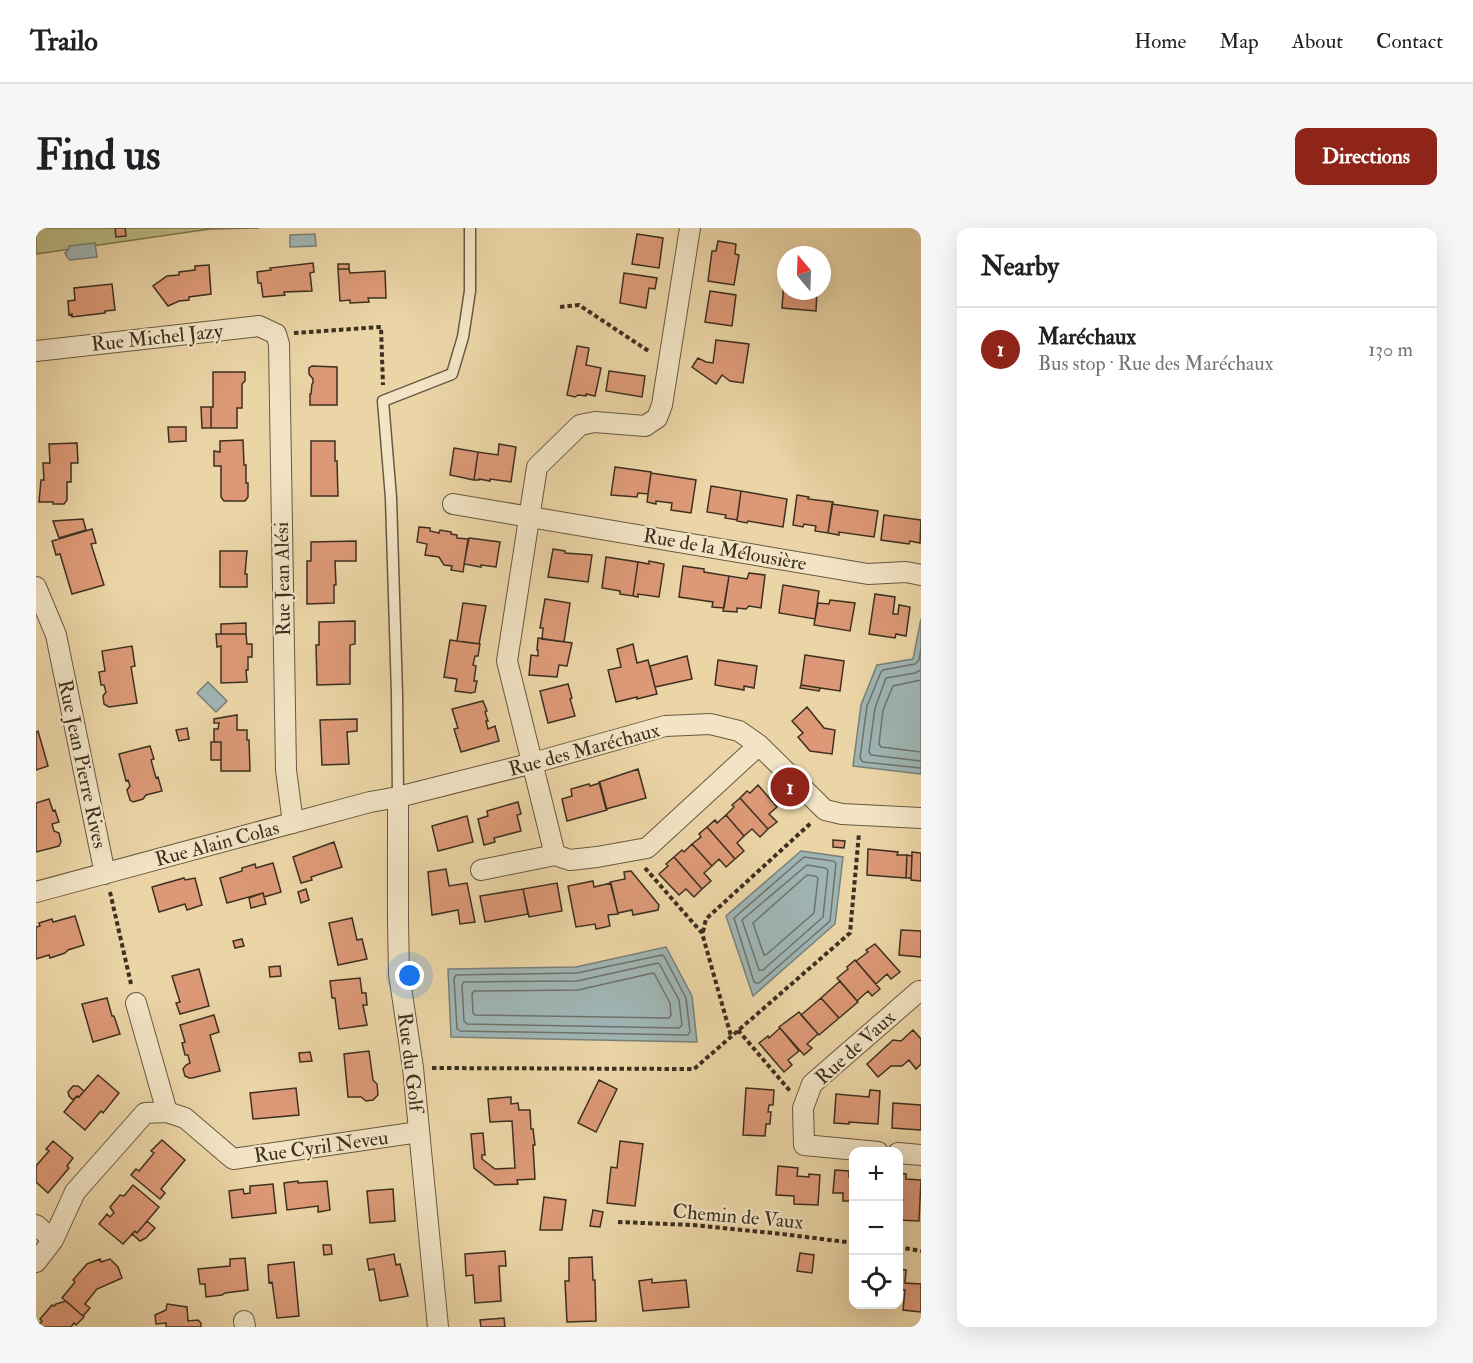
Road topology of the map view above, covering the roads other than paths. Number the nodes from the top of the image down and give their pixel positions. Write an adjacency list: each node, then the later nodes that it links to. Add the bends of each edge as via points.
1 (470, 228): 11 (lane, via 470,291 452,374 383,401 391,498)
2 (690, 228): 6 (street, via 657,418 645,426 595,422 580,425 537,467)
3 (276, 334): 4 (street, Rue Michel Jazy, via 259,326); 13 (street, Rue Jean Alési, via 286,770)
4 (36, 351)
5 (453, 504): 6 (street, Rue de la Mélousière)
6 (530, 516): 7 (street, Rue de la Mélousière, via 868,574); 10 (street, via 507,661)
7 (921, 575)
8 (36, 587): 16 (street, Rue Jean Pierre Rives, via 57,635)
9 (759, 745): 10 (street, Rue des Maréchaux, via 739,731 710,724 665,726); 12 (street, Rue des Maréchaux, via 825,810); 14 (street, via 647,848 570,860)
10 (533, 763): 11 (street, Rue des Maréchaux); 14 (street)
11 (398, 797): 13 (street, Rue Alain Colas); 21 (street, Rue du Golf, via 399,974)
12 (921, 818)
13 (293, 823): 16 (street, Rue Alain Colas)
14 (555, 855): 15 (street)
15 (481, 870)
16 (105, 874): 17 (street, Rue Alain Colas)
17 (36, 892)
18 (921, 991): 22 (street, Rue de Vaux, via 812,1084 803,1108 804,1146)
19 (136, 1003): 20 (street)
20 (167, 1112): 21 (street, Rue Cyril Neveu, via 185,1118 233,1159); 26 (street, via 145,1113 75,1192)
21 (419, 1132): 28 (street, Rue du Golf)
22 (849, 1150)
23 (903, 1153): 24 (street)
24 (921, 1155)
25 (36, 1225): 26 (street)
26 (53, 1240): 27 (street)
27 (36, 1262)
28 (438, 1327)

